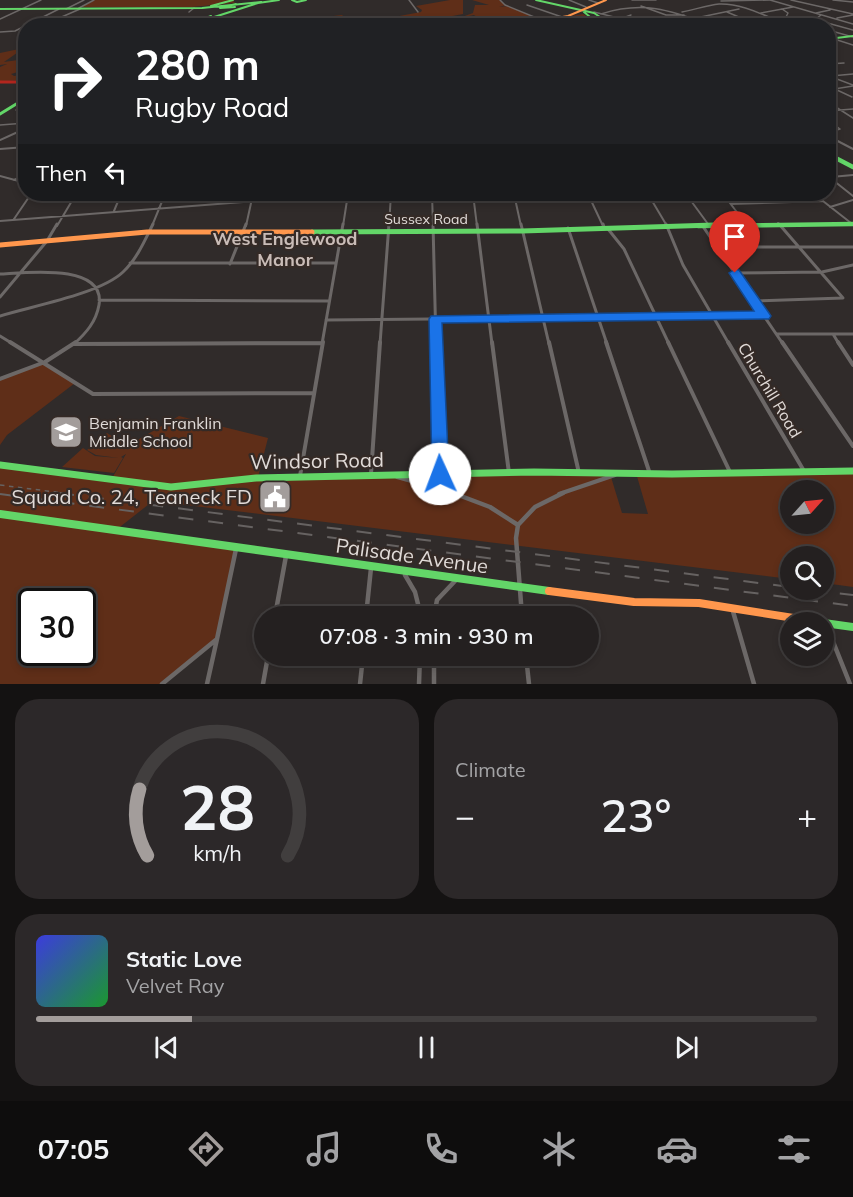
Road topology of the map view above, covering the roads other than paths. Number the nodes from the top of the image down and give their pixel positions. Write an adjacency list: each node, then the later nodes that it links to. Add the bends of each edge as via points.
1 (40, 0): 30 (street)
2 (84, 0): 31 (street)
3 (94, 0): 28 (street)
4 (272, 0): 18 (main road)
5 (280, 0): 18 (main road); 49 (main road)
6 (292, 0): 7 (main road)
7 (306, 0)
8 (409, 0): 36 (street)
9 (501, 0): 50 (street)
10 (539, 0): 32 (main road)
11 (606, 0): 32 (main road)
12 (632, 0): 19 (street)
13 (656, 0): 19 (street)
14 (752, 0): 15 (street); 20 (street)
15 (769, 0): 27 (street)
16 (791, 0): 35 (street)
17 (833, 0): 21 (street)
18 (255, 1): 22 (main road); 49 (main road)
19 (641, 1): 24 (street)
20 (720, 2): 33 (street); 37 (street)
21 (853, 2)
22 (237, 3): 26 (main road); 49 (main road)
23 (640, 4): 24 (street); 41 (street, via 664,14); 53 (street, via 618,6)
24 (644, 4): 37 (street)
25 (527, 5): 45 (street)
26 (211, 7): 28 (main road); 49 (main road, via 220,11)
27 (795, 7): 34 (street); 40 (street)
28 (80, 8): 31 (main road); 48 (street)
29 (0, 9): 30 (main road)
30 (19, 9): 31 (main road); 46 (street)
31 (63, 9): 47 (street)
32 (584, 9): 45 (main road); 45 (main road, via 581,14); 52 (main road)
33 (741, 9): 38 (street); 39 (street)
34 (782, 9): 39 (street); 59 (street)
35 (835, 9): 40 (street); 42 (street)
36 (418, 12)
37 (680, 12): 41 (street)
38 (726, 12): 56 (street); 57 (street)
39 (760, 13): 58 (street)
40 (816, 13): 44 (street)
41 (686, 14): 55 (street)
42 (853, 14): 61 (street)
43 (631, 15): 54 (street)
44 (823, 15): 60 (street); 61 (street)
45 (565, 16): 51 (main road)
46 (1, 18)
47 (43, 18)
48 (61, 18)
49 (209, 18)
50 (530, 18)
51 (558, 18)
52 (600, 18)
53 (603, 18)
54 (624, 18)
55 (694, 18)
56 (700, 18)
57 (741, 18)
58 (768, 18)
59 (789, 18)
60 (817, 18)
61 (835, 18)
62 (836, 18): 63 (street)
63 (853, 24)
64 (836, 27): 68 (street)
65 (18, 30): 66 (street)
66 (0, 32)
67 (836, 32): 68 (street)
68 (852, 35): 69 (main road)
69 (836, 37)
70 (836, 40): 71 (street)
71 (853, 45)
72 (836, 63): 73 (street)
73 (843, 63)
74 (853, 74): 75 (street)
75 (836, 75)
76 (836, 79): 79 (street)
77 (18, 83): 78 (main road)
78 (2, 84)
79 (853, 85): 80 (street)
80 (836, 89): 81 (street)
81 (852, 97)
82 (18, 102): 87 (main road)
83 (836, 107): 86 (street)
84 (853, 109): 86 (street)
85 (836, 110): 86 (street)
86 (841, 110): 88 (street)
87 (0, 113)
88 (853, 118)
89 (18, 124): 90 (street)
90 (0, 125)
91 (18, 132): 93 (street)
92 (836, 139): 95 (street)
93 (0, 140)
94 (18, 148): 96 (street)
95 (852, 148)
96 (0, 149)
97 (836, 159): 98 (main road)
98 (852, 166)
99 (853, 175): 100 (street)
100 (836, 176)
101 (1, 177): 103 (street)
102 (18, 178): 103 (street)
103 (14, 180): 104 (street)
104 (18, 181)
105 (836, 183): 106 (street)
106 (853, 196)
107 (853, 200): 125 (street)
108 (26, 201): 129 (street)
109 (72, 201): 128 (street)
110 (118, 201): 127 (street)
111 (162, 201): 126 (street)
112 (240, 201): 126 (street)
113 (252, 201): 143 (street)
114 (347, 201): 144 (street)
115 (390, 201): 138 (street)
116 (432, 201): 139 (street)
117 (474, 201): 140 (street)
118 (516, 201): 141 (street)
119 (591, 201): 136 (street)
120 (652, 201): 135 (street, Churchill Road)
121 (690, 201): 132 (street)
122 (729, 201): 124 (street)
123 (823, 201): 124 (street); 125 (street)
124 (731, 204): 133 (street)
125 (830, 207): 134 (street)
126 (160, 208): 127 (street); 142 (street)
127 (114, 211): 128 (street)
128 (64, 215): 129 (street); 145 (street)
129 (14, 219): 130 (street)
130 (0, 221)
131 (778, 223): 133 (main road, Sussex Road); 134 (main road, Sussex Road); 147 (street)
132 (705, 224): 133 (main road, Sussex Road); 135 (main road, Sussex Road); 148 (street)
133 (746, 224)
134 (853, 224)
135 (667, 225): 136 (main road, Sussex Road); 164 (street, Churchill Road, via 683,265)
136 (604, 227): 137 (main road, Sussex Road); 167 (street, via 624,249)
137 (568, 228): 141 (main road, Sussex Road); 166 (street)
138 (388, 231): 139 (main road, Sussex Road); 144 (main road, Sussex Road); 170 (street)
139 (433, 231): 140 (main road, Sussex Road); 171 (street)
140 (478, 231): 141 (main road, Sussex Road); 168 (street)
141 (524, 231): 169 (street)
142 (148, 232): 143 (main road, Sussex Road); 145 (main road, Sussex Road); 150 (street)
143 (243, 232): 144 (main road, Sussex Road); 152 (street)
144 (341, 232): 151 (street)
145 (47, 241): 146 (main road, Sussex Road); 157 (street)
146 (0, 245)
147 (799, 246): 148 (street); 149 (street); 154 (street)
148 (717, 247): 155 (street)
149 (853, 247)
150 (130, 263): 152 (street); 158 (street, via 122,274)
151 (336, 263): 152 (street); 161 (street)
152 (230, 264)
153 (853, 265): 154 (street)
154 (822, 272): 155 (street); 162 (street, via 843,298)
155 (735, 273): 162 (street)
156 (0, 274): 157 (street)
157 (20, 274): 158 (street, via 66,274 80,277); 159 (street)
158 (94, 287): 160 (street); 163 (street)
159 (0, 297)
160 (99, 300): 161 (street); 178 (street, via 94,319)
161 (329, 301): 172 (street)
162 (754, 301): 165 (street)
163 (0, 316)
164 (713, 316): 165 (street); 167 (street); 186 (street, Churchill Road)
165 (764, 316): 174 (street)
166 (598, 317): 167 (street); 169 (street); 192 (street)
167 (657, 317): 190 (street)
168 (490, 318): 169 (street); 171 (street); 187 (street)
169 (544, 318): 188 (street)
170 (382, 319): 171 (street); 172 (street); 194 (street)
171 (436, 319): 191 (street)
172 (326, 320): 177 (street)
173 (833, 333): 174 (street); 175 (street); 180 (street)
174 (776, 334): 183 (street)
175 (853, 334)
176 (0, 336): 179 (street)
177 (322, 343): 178 (street); 182 (street)
178 (73, 344): 179 (street)
179 (44, 363): 181 (street); 182 (street, via 93,394)
180 (853, 365)
181 (0, 379)
182 (314, 393): 195 (street)
183 (853, 446)
184 (0, 465): 195 (main road, Windsor Road, via 159,486)
185 (853, 471): 186 (main road, Windsor Road)
186 (805, 472): 190 (main road, Windsor Road)
187 (509, 473): 188 (main road, Windsor Road); 191 (main road, Windsor Road)
188 (579, 473): 189 (main road, Windsor Road)
189 (619, 473): 192 (main road, Windsor Road); 197 (street, via 537,504)
190 (731, 473): 192 (main road, Windsor Road)
191 (440, 474): 193 (main road, Windsor Road)
192 (650, 474)
193 (392, 475): 194 (main road, Windsor Road); 197 (street, via 482,502)
194 (370, 476): 195 (main road, Windsor Road)
195 (299, 478)
196 (0, 514): 198 (main road, Palisade Avenue)
197 (518, 525): 207 (street)
198 (237, 548): 199 (main road, Palisade Avenue); 212 (street)
199 (286, 555): 200 (main road, Palisade Avenue); 203 (street)
200 (371, 567): 201 (main road, Palisade Avenue); 204 (street)
201 (401, 572): 202 (main road, Palisade Avenue); 205 (street, via 415,592)
202 (457, 580): 206 (street); 208 (main road, Palisade Avenue, via 634,602)
203 (277, 606)
204 (368, 606)
205 (418, 606)
206 (435, 606)
207 (521, 606)
208 (731, 607): 209 (main road, Palisade Avenue); 226 (street)
209 (780, 616)
210 (834, 624): 211 (main road, Palisade Avenue)
211 (853, 627)
212 (217, 639): 219 (street); 220 (street)
213 (834, 648): 227 (street)
214 (266, 666): 221 (street)
215 (362, 666): 222 (street)
216 (419, 666): 223 (street)
217 (434, 666): 224 (street)
218 (527, 666): 225 (street)
219 (162, 684)
220 (207, 684)
221 (263, 684)
222 (360, 684)
223 (418, 684)
224 (434, 684)
225 (529, 684)
226 (754, 684)
227 (850, 684)

